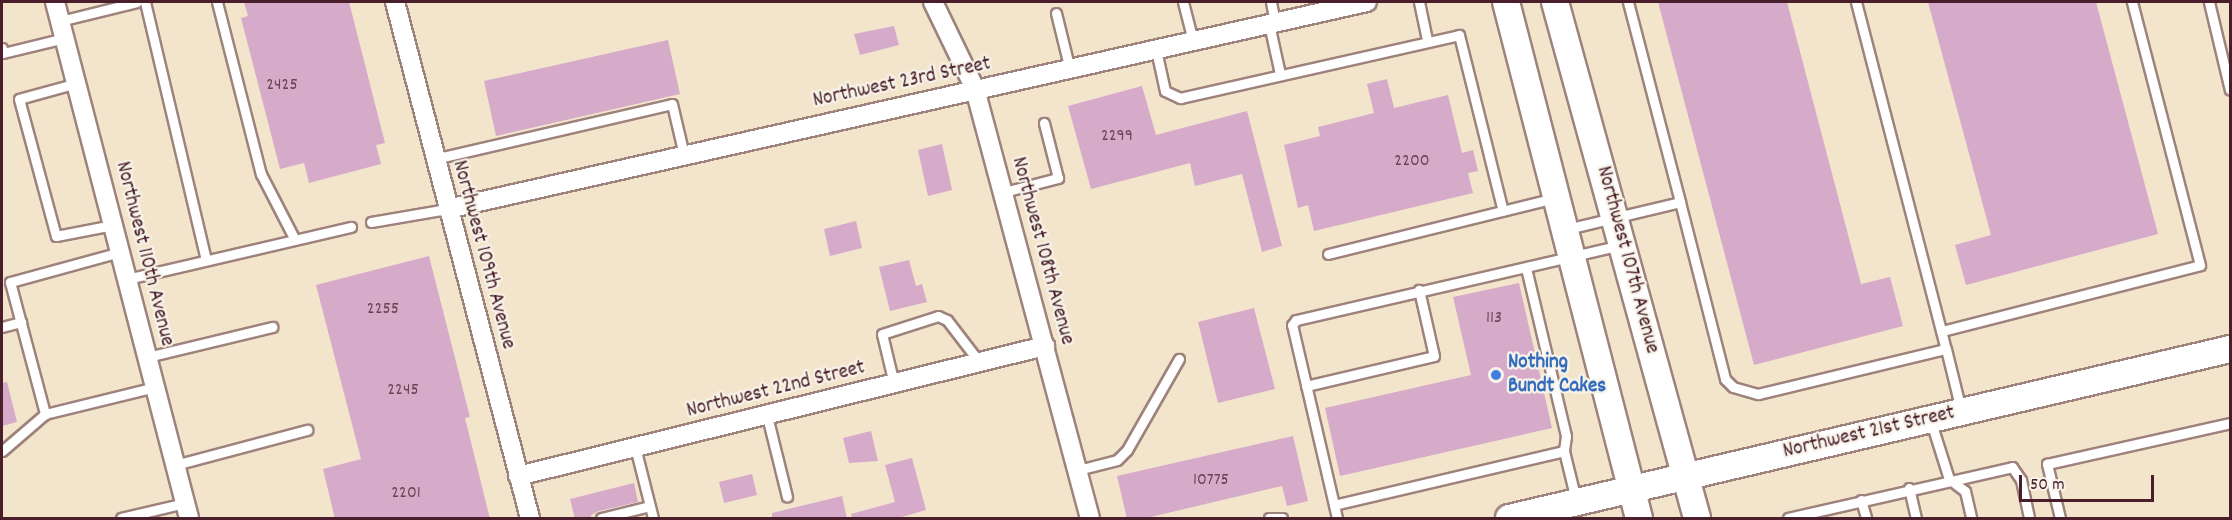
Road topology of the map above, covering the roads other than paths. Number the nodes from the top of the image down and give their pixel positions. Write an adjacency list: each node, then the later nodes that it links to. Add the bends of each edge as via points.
1 (56, 2): 20 (street, Northwest 110th Avenue)
2 (137, 2): 17 (lane)
3 (145, 2): 48 (lane)
4 (216, 2): 43 (lane, via 261,174)
5 (394, 2): 32 (street, Northwest 109th Avenue)
6 (933, 2): 28 (street, Northwest 108th Avenue)
7 (1183, 2): 22 (lane)
8 (1270, 2): 19 (lane)
9 (1366, 2): 19 (street, Northwest 23rd Street)
10 (1419, 2): 21 (lane)
11 (1506, 2): 34 (main road)
12 (1556, 2): 38 (main road, Northwest 107th Avenue)
13 (1628, 2): 35 (lane)
14 (1856, 2): 56 (lane)
15 (2132, 2): 56 (lane, via 2200,265)
16 (2209, 2): 29 (lane)
17 (119, 4): 20 (lane)
18 (1056, 12): 25 (lane)
19 (1272, 23): 22 (street, Northwest 23rd Street); 26 (lane)
20 (63, 30): 24 (lane); 27 (street, Northwest 110th Avenue)
21 (1427, 40): 26 (lane); 37 (lane, via 1456,34 1461,38)
22 (1193, 41): 23 (street, Northwest 23rd Street)
23 (1156, 50): 25 (street, Northwest 23rd Street); 26 (lane, via 1165,91 1175,98)
24 (2, 52)
25 (1070, 70): 28 (street, Northwest 23rd Street)
26 (1280, 74)
27 (76, 84): 40 (street, Northwest 110th Avenue); 40 (lane, via 19,99 56,236)
28 (975, 89): 31 (street, Northwest 23rd Street); 33 (street, Northwest 108th Avenue)
29 (2230, 90)
30 (1044, 123): 33 (lane, via 1058,178)
31 (684, 155): 32 (lane, via 672,104); 36 (street, Northwest 23rd Street)
32 (434, 159): 36 (street, Northwest 109th Avenue)
33 (1004, 192): 57 (street, Northwest 108th Avenue)
34 (1557, 198): 37 (lane); 42 (main road)
35 (1680, 202): 38 (lane); 58 (lane, via 1725,379 1733,387 1758,394)
36 (447, 209): 39 (lane); 77 (street, Northwest 109th Avenue)
37 (1503, 211): 46 (lane)
38 (1615, 218): 42 (lane); 44 (main road, Northwest 107th Avenue)
39 (371, 222)
40 (113, 225): 45 (street, Northwest 110th Avenue)
41 (351, 227): 43 (lane)
42 (1565, 230): 47 (main road)
43 (294, 238): 48 (lane)
44 (1623, 244): 47 (lane); 78 (main road, Northwest 107th Avenue)
45 (120, 252): 50 (street, Northwest 110th Avenue); 51 (lane)
46 (1328, 254)
47 (1572, 257): 49 (lane); 81 (main road)
48 (206, 260): 50 (lane)
49 (1526, 268): 52 (lane); 74 (lane, via 1566,436)
50 (127, 279): 60 (street, Northwest 110th Avenue)
51 (6, 283): 53 (lane)
52 (1419, 290): 64 (lane, via 1296,320 1292,325); 64 (lane, via 1434,356)
53 (21, 322): 54 (lane); 67 (lane)
54 (2, 327)
55 (272, 327): 60 (lane)
56 (1942, 331): 58 (lane)
57 (1044, 346): 62 (street, Northwest 22nd Street); 76 (street, Northwest 108th Avenue)
58 (1946, 349): 66 (lane)
59 (2230, 353): 66 (main road, Northwest 21st Street)
60 (147, 357): 65 (street, Northwest 110th Avenue)
61 (1179, 359): 76 (lane, via 1127,450 1117,460)
62 (980, 363): 63 (street, Northwest 22nd Street); 63 (lane, via 947,320 938,316 882,334)
63 (894, 384): 68 (street, Northwest 22nd Street)
64 (1306, 386): 84 (lane)
65 (155, 387): 67 (lane); 75 (street, Northwest 110th Avenue)
66 (1961, 412): 69 (main road, Northwest 21st Street)
67 (45, 414): 73 (lane)
68 (767, 416): 72 (street, Northwest 22nd Street); 82 (lane)
69 (1931, 419): 78 (main road, Northwest 21st Street); 79 (lane)
70 (2230, 423): 105 (lane, via 2047,464)
71 (307, 430): 75 (lane)
72 (635, 447): 77 (street, Northwest 22nd Street); 86 (lane)
73 (2, 451)
74 (1564, 451): 84 (lane); 85 (lane)
75 (175, 465): 87 (street, Northwest 110th Avenue)
76 (1078, 470): 94 (street, Northwest 108th Avenue)
77 (518, 476): 91 (street, Northwest 109th Avenue)
78 (1686, 476): 81 (main road, Northwest 21st Street); 99 (main road, Northwest 107th Avenue)
79 (1948, 479): 80 (lane); 103 (lane, via 1965,491); 104 (lane, via 2012,467 2021,480)
80 (1909, 489): 83 (lane); 102 (lane)
81 (1632, 490): 85 (main road, Northwest 21st Street); 98 (main road)
82 (787, 497)
83 (1861, 500): 88 (lane); 101 (lane)
84 (1335, 505): 97 (lane)
85 (1581, 505): 89 (main road, Northwest 21st Street)
86 (650, 506): 92 (lane); 93 (lane)
87 (187, 511): 90 (lane)
88 (1811, 516): 100 (lane)
89 (1512, 518)
90 (121, 519)
91 (530, 519)
92 (601, 519)
93 (653, 519)
94 (1090, 519)
95 (1269, 519): 96 (lane)
96 (1282, 519)
97 (1337, 519)
98 (1640, 519)
99 (1697, 519)
100 (1788, 519)
101 (1866, 519)
102 (1916, 519)
103 (1971, 519)
104 (2029, 519)
105 (2060, 519)

